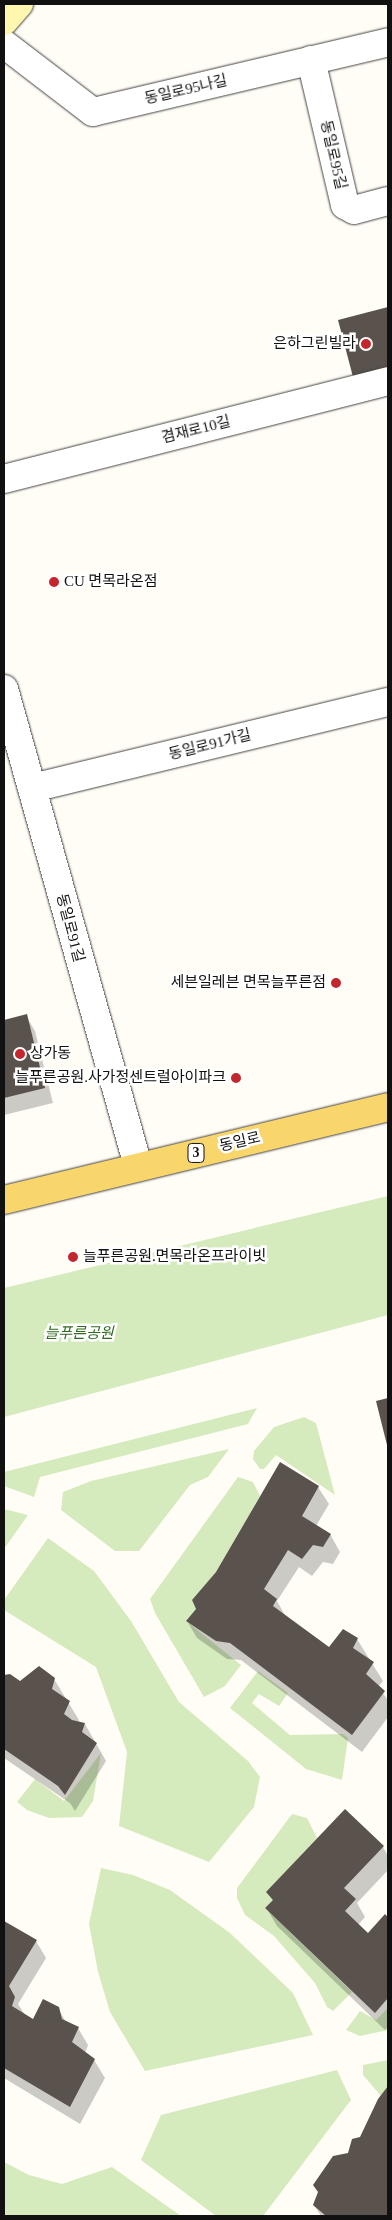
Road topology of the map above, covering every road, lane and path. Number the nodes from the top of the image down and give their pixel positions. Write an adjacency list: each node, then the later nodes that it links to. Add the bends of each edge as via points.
1 (19, 4): 2 (street)
2 (4, 21)
3 (388, 42): 5 (street, 동일로95나길)
4 (4, 44): 5 (street, 동일로95나길, via 92,112)
5 (311, 60): 6 (street, 동일로95길, via 345,205 354,210)
6 (388, 201)
7 (388, 381): 8 (street, 겸재로10길)
8 (4, 479)
9 (4, 689): 11 (street, 동일로91길)
10 (388, 702): 11 (street, 동일로91가길)
11 (32, 788): 13 (street, 동일로91길)
12 (388, 1107): 13 (main road, 동일로 / 3)
13 (138, 1166): 14 (main road, 동일로 / 3)
14 (4, 1200)

